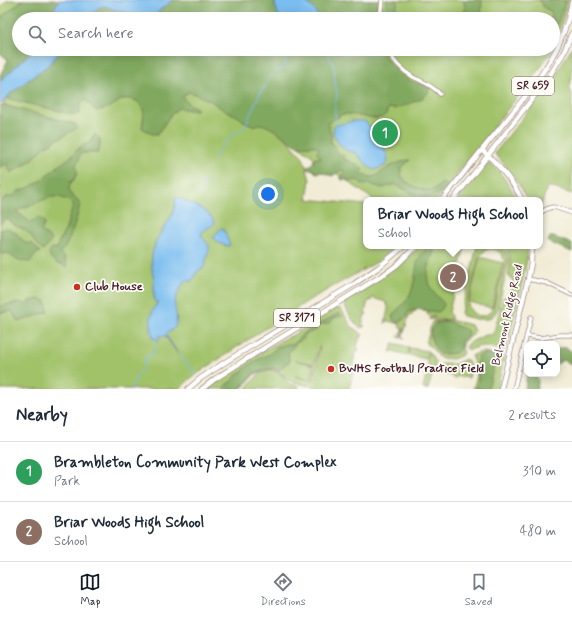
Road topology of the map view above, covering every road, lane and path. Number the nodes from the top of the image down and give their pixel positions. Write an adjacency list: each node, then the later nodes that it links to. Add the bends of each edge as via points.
1 (382, 0): 4 (street)
2 (572, 2): 3 (main road, SR 659)
3 (571, 11): 6 (main road, SR 659)
4 (381, 12)
5 (572, 34): 11 (main road, SR 659, via 547,80)
6 (560, 41)
7 (391, 56): 9 (street, via 402,69)
8 (552, 56): 10 (main road, SR 659)
9 (440, 94)
10 (482, 150): 11 (main road); 12 (main road)
11 (488, 155): 13 (main road); 14 (main road, via 509,178)
12 (444, 197)
13 (455, 197)
14 (520, 197)
15 (543, 211): 16 (street, via 551,207)
16 (572, 213)
17 (400, 249): 25 (main road, SR 3171, via 354,284 230,359)
18 (413, 249): 26 (main road, SR 3171, via 383,275)
19 (532, 249): 20 (main road, Belmont Ridge Road)
20 (528, 279): 21 (street, via 547,283); 27 (main road, Belmont Ridge Road)
21 (572, 295)
22 (531, 317): 24 (street)
23 (572, 335): 24 (street, via 540,338)
24 (527, 336): 28 (street)
25 (188, 389)
26 (202, 389)
27 (501, 389)
28 (514, 389)

